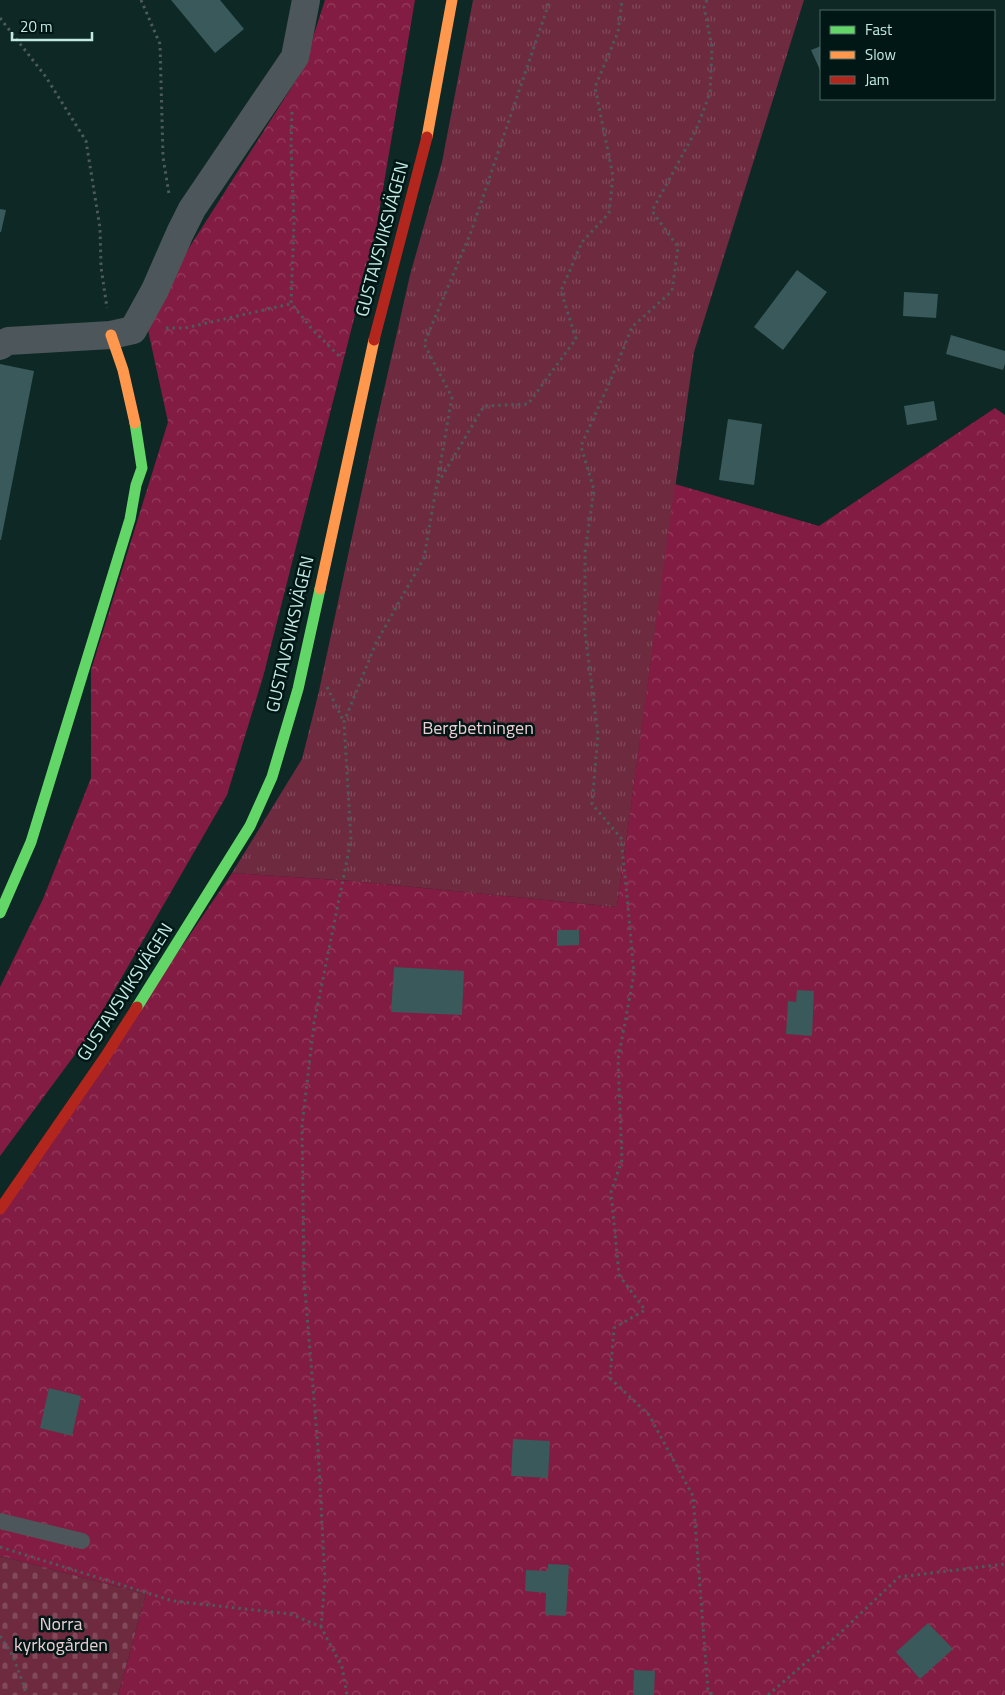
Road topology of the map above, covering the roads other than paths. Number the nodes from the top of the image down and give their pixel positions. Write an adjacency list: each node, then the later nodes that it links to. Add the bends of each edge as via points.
1 (306, 0): 3 (street, via 295,57 192,209 133,330)
2 (452, 0): 6 (street, GUSTAVSVIKSVÄGEN, via 430,126 380,313 298,689 272,777 250,826 210,892 105,1057)
3 (112, 335): 4 (street, via 8,341); 5 (street, via 135,420 142,468 130,520 31,842)
4 (0, 346)
5 (0, 913)
6 (0, 1209)
7 (0, 1521): 8 (lane)
8 (82, 1541)

